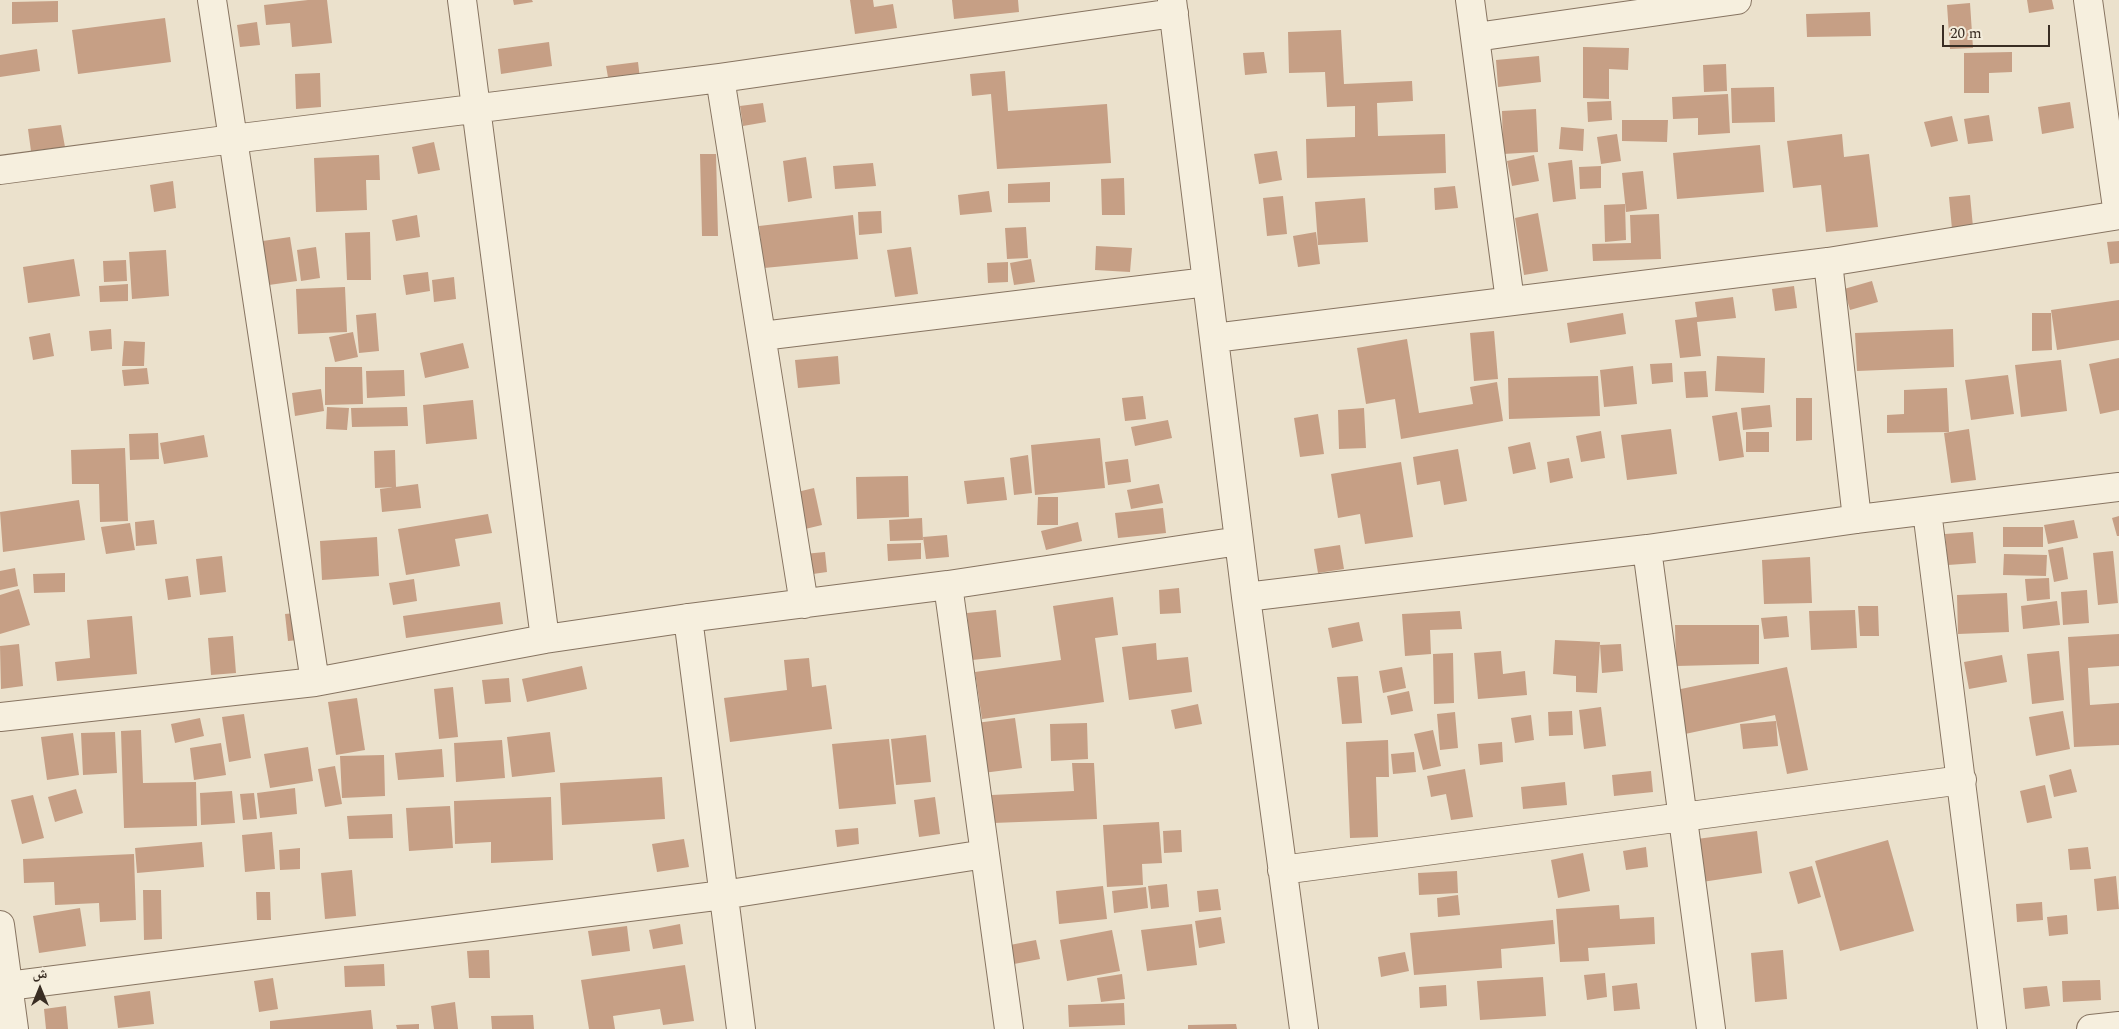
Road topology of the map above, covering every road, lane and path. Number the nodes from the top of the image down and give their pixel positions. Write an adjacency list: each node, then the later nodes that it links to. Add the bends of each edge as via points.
1 (212, 0): 10 (street)
2 (462, 0): 9 (street)
3 (1470, 0): 7 (street)
4 (1737, 0): 7 (street)
5 (2088, 0): 12 (street)
6 (1173, 6): 8 (street); 14 (street)
7 (1476, 37): 15 (street)
8 (720, 78): 9 (street); 16 (street)
9 (476, 110): 10 (street); 27 (street)
10 (233, 139): 11 (street); 28 (street)
11 (0, 170)
12 (2119, 215): 13 (street)
13 (1828, 262): 15 (street); 20 (street)
14 (1207, 282): 16 (street); 17 (street)
15 (1510, 301): 17 (street)
16 (762, 336): 25 (street)
17 (1214, 338): 21 (street)
18 (2119, 487): 19 (street)
19 (1927, 511): 20 (street); 30 (street)
20 (1857, 519): 22 (street)
21 (1239, 541): 23 (street); 24 (street)
22 (1647, 549): 24 (street); 31 (street)
23 (948, 585): 25 (street); 32 (street)
24 (1246, 597): 33 (street)
25 (804, 604): 26 (street)
26 (688, 618): 27 (street); 34 (street)
27 (545, 639): 28 (street)
28 (316, 682): 29 (street)
29 (0, 717)
30 (1962, 780): 31 (street); 43 (street)
31 (1684, 817): 33 (street); 42 (street)
32 (985, 854): 34 (street); 40 (street)
33 (1282, 870): 41 (street)
34 (723, 895): 36 (street); 39 (street)
35 (0, 925): 36 (street)
36 (8, 986): 38 (street)
37 (2119, 1026): 44 (street)
38 (14, 1029)
39 (741, 1029)
40 (1009, 1029)
41 (1304, 1029)
42 (1711, 1029)
43 (1992, 1029)
44 (2091, 1029)

